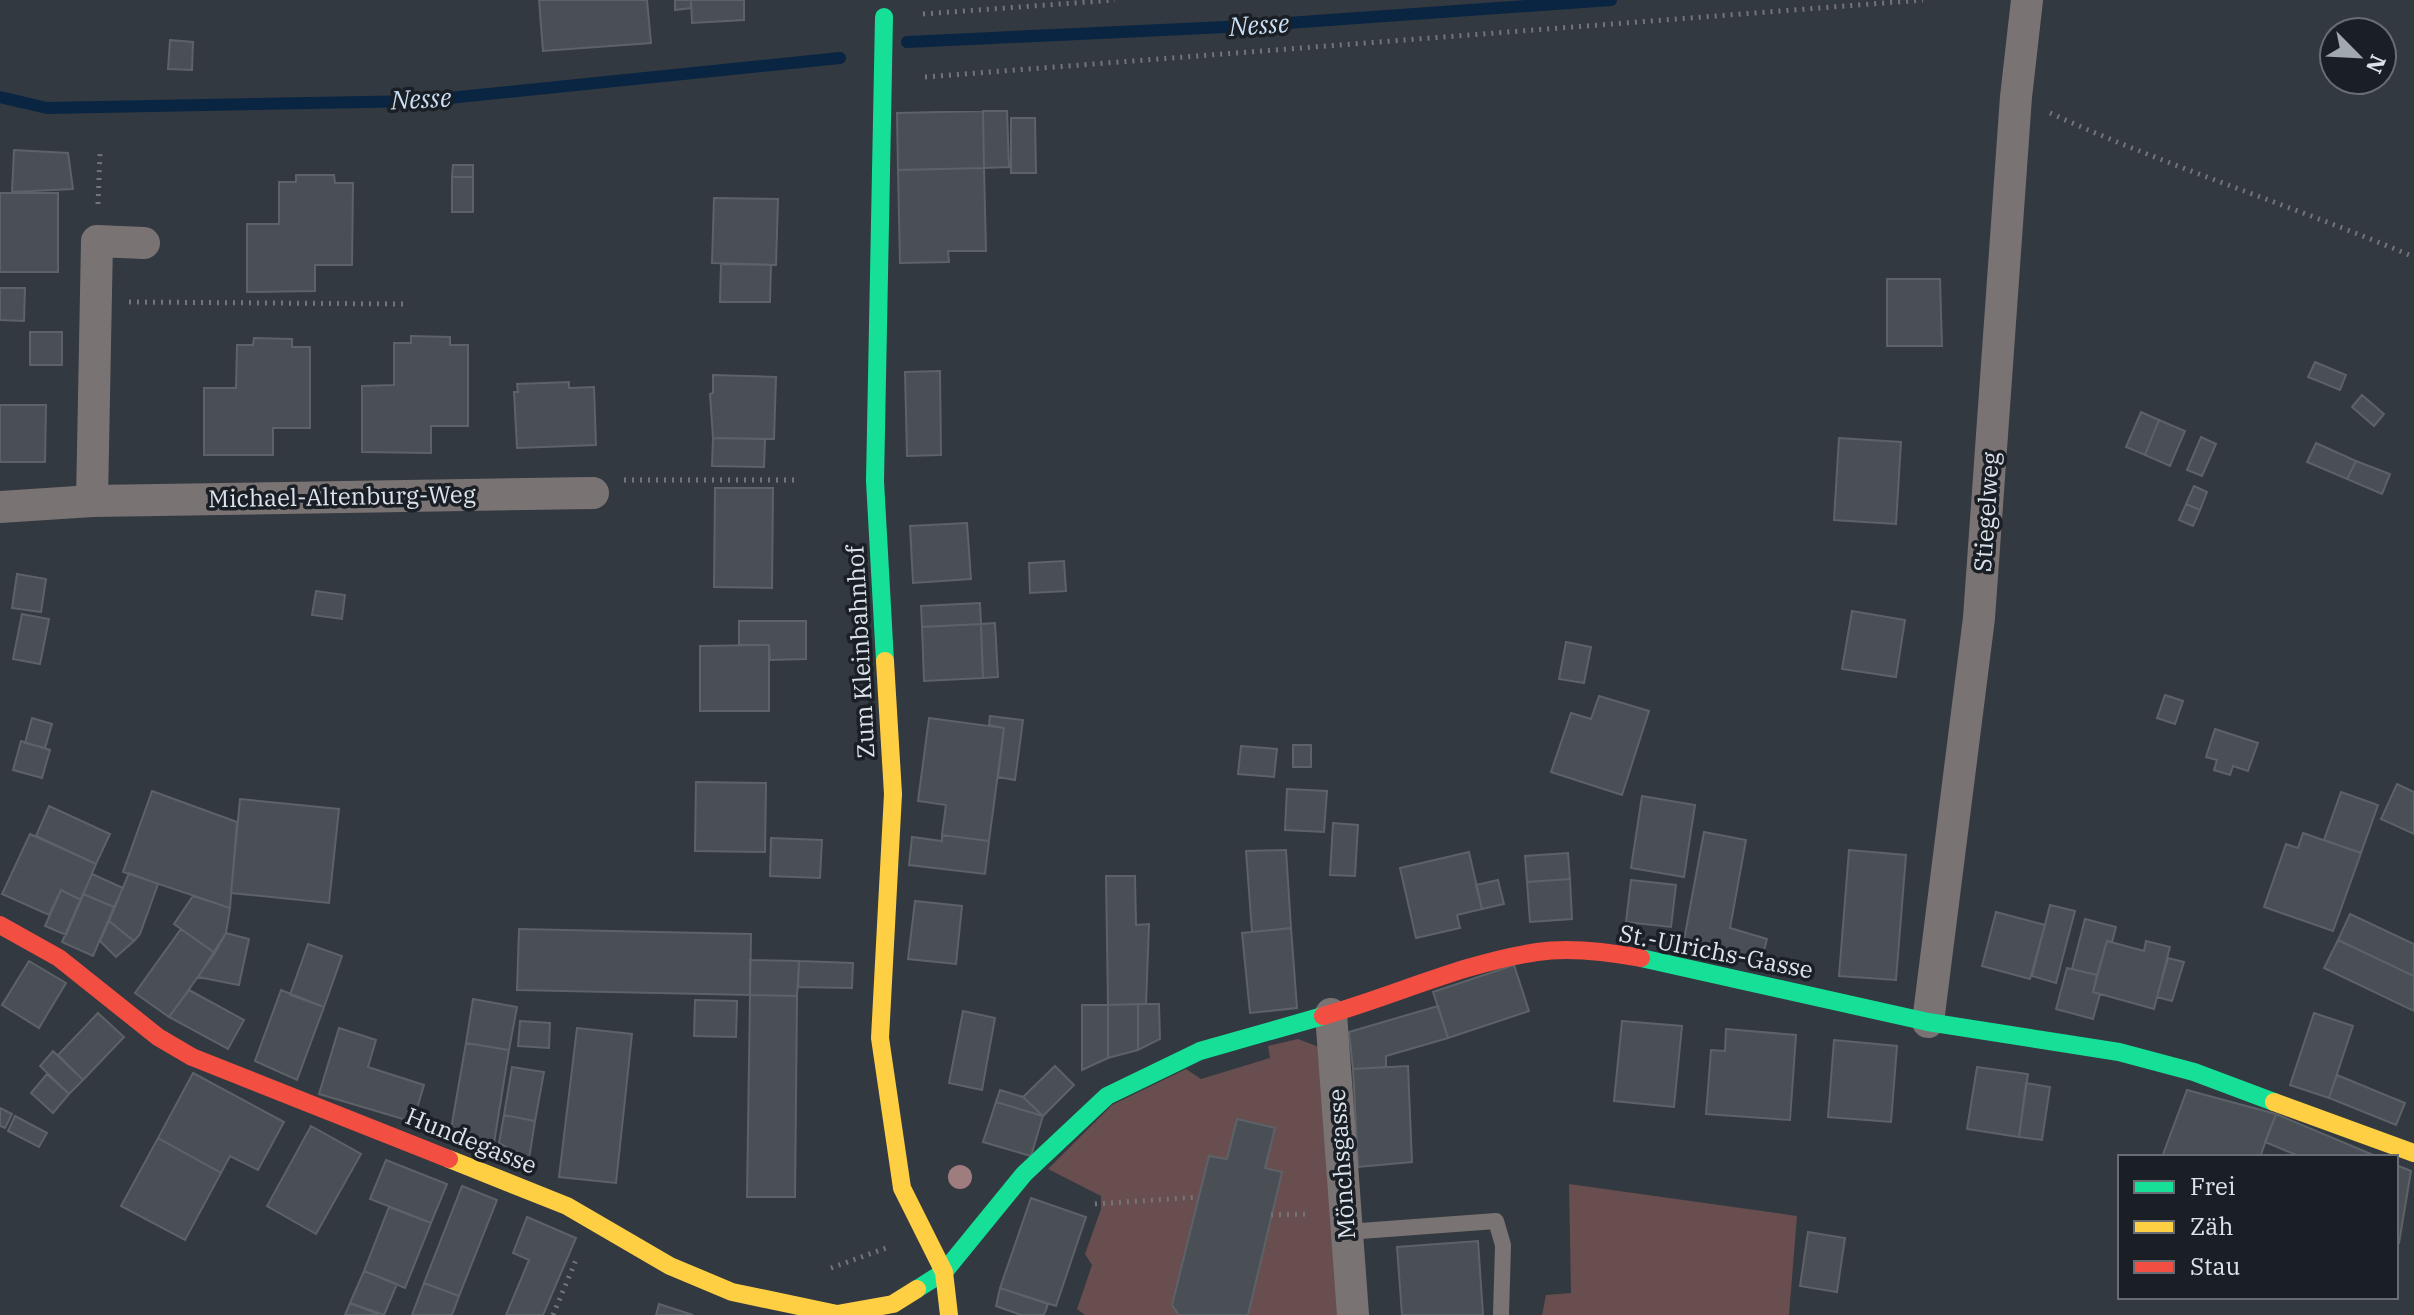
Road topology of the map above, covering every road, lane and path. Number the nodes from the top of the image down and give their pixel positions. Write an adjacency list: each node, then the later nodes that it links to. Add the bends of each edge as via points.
1 (1115, 0): 4 (path)
2 (1923, 0): 5 (path)
3 (2027, 0): 6 (street, Stiegelweg)
4 (884, 17): 5 (street, Zum Kleinbahnhof)
5 (880, 81): 25 (street, Zum Kleinbahnhof, via 875,481 893,794 880,1038 902,1188)
6 (2016, 97): 10 (path, via 2117,144); 19 (street, Stiegelweg, via 1979,618)
7 (100, 154): 8 (path)
8 (97, 241): 9 (street); 11 (street)
9 (144, 243)
10 (2414, 257)
11 (96, 302): 12 (path); 15 (street)
12 (404, 304)
13 (799, 480): 14 (path, via 601,480)
14 (593, 493): 15 (street, Michael-Altenburg-Weg)
15 (92, 501): 16 (street, Michael-Altenburg-Weg)
16 (0, 507)
17 (0, 925): 23 (street, Hundegasse, via 59,958 158,1037 192,1057 553,1200)
18 (1331, 1014): 19 (street, St.-Ulrichs-Gasse, via 1495,960 1540,951 1612,953 1678,965); 24 (street, Mönchsgasse); 27 (street, St.-Ulrichs-Gasse, via 1200,1051 1107,1096 1024,1174)
19 (1928, 1022): 20 (street, St.-Ulrichs-Gasse, via 2134,1056 2194,1072)
20 (2414, 1153)
21 (1199, 1197): 22 (path)
22 (1095, 1204)
23 (592, 1221): 27 (street, Hundegasse, via 670,1266 732,1292 837,1314 893,1304); 28 (path)
24 (1347, 1232): 30 (street, Mönchsgasse); 31 (lane, via 1496,1221 1503,1245)
25 (924, 1234): 26 (path); 27 (street, Zum Kleinbahnhof)
26 (824, 1270)
27 (944, 1272): 29 (street)
28 (553, 1315)
29 (949, 1315)
30 (1353, 1315)
31 (1501, 1315)

